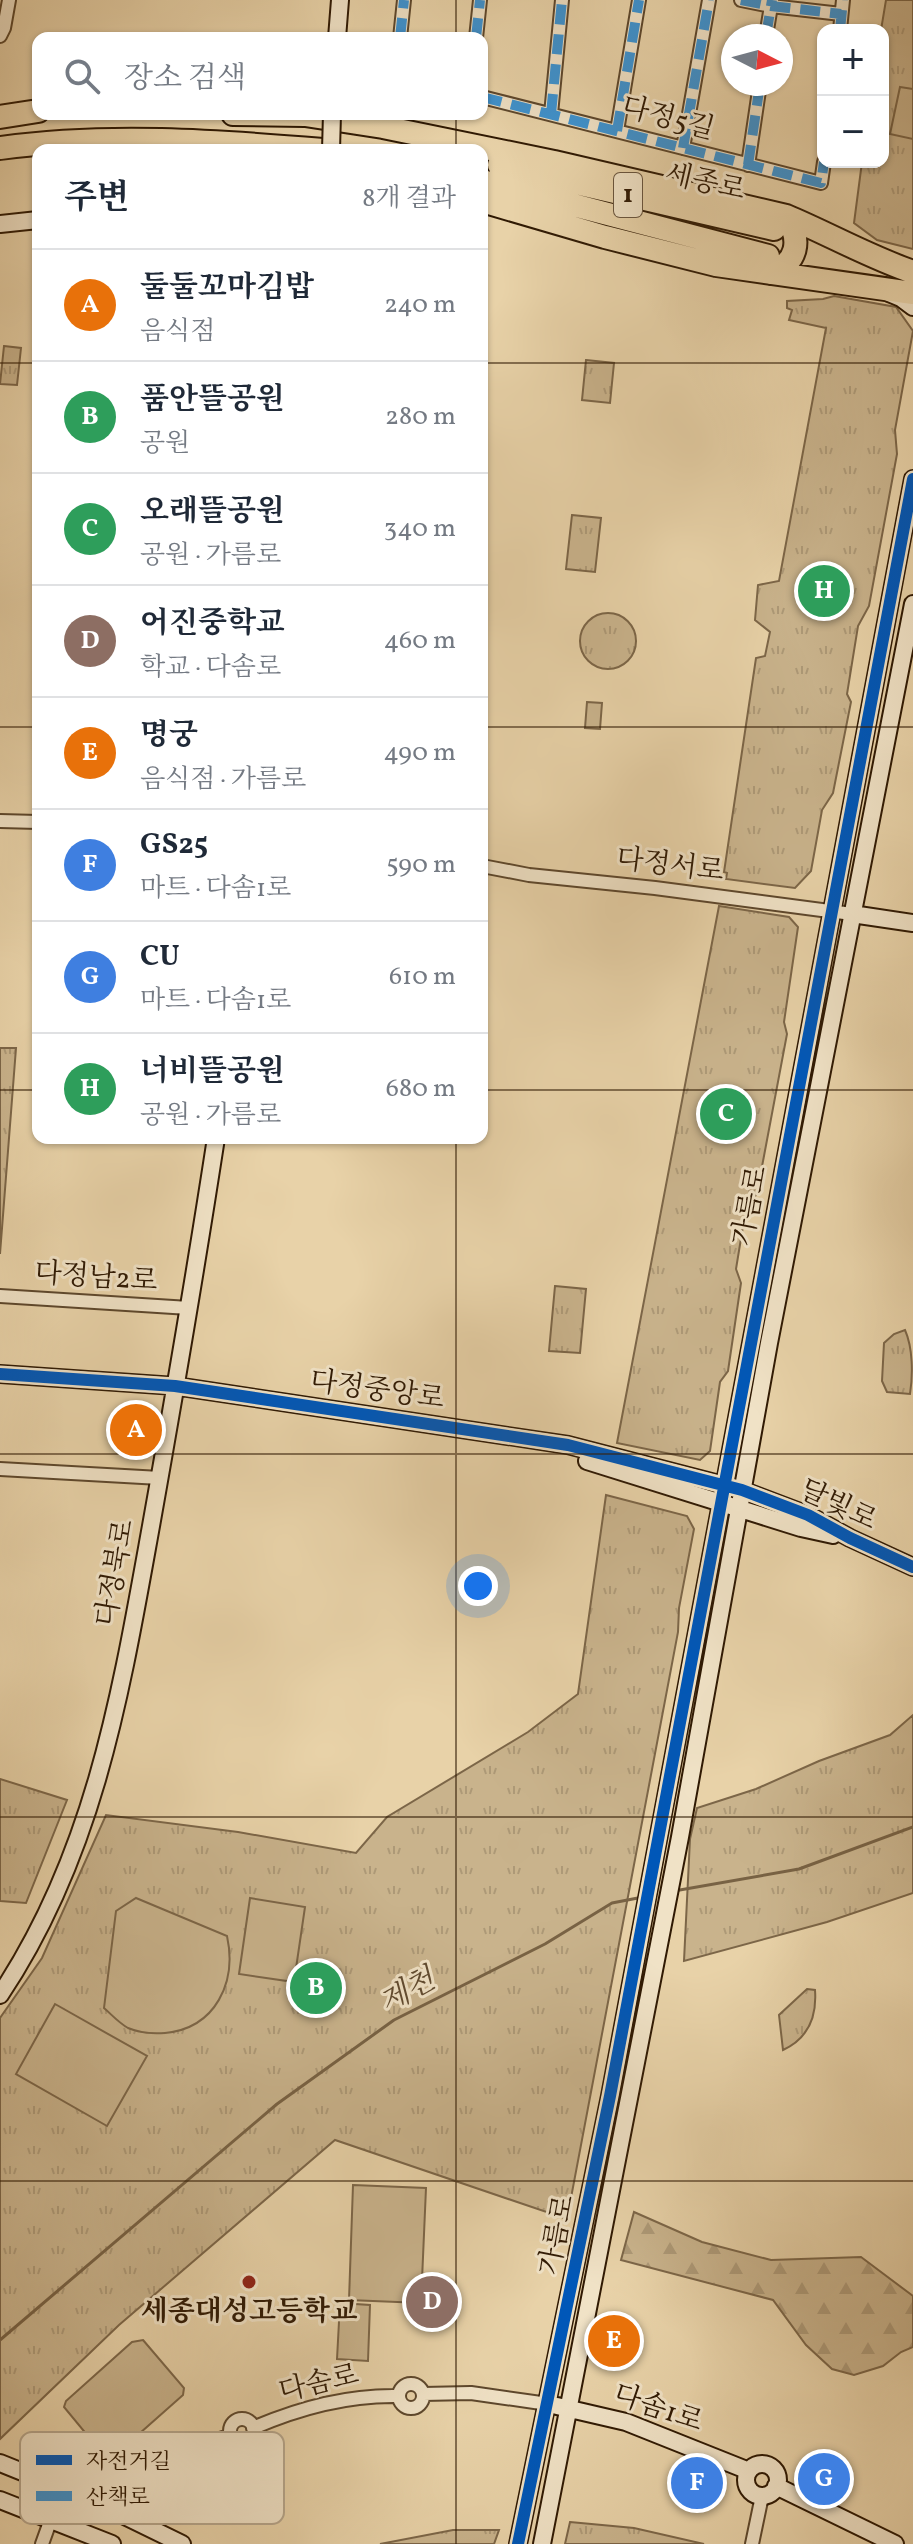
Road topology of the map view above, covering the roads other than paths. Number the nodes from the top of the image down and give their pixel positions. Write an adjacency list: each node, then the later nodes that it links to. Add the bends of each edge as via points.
1 (9, 0): 17 (street)
2 (340, 0): 14 (street)
3 (404, 0): 15 (street)
4 (480, 0): 16 (street)
5 (562, 0): 21 (street)
6 (639, 0): 26 (street)
7 (709, 0): 33 (street)
8 (741, 0): 10 (street)
9 (843, 0): 11 (street)
10 (771, 3): 11 (street); 12 (street)
11 (841, 14): 13 (street)
12 (768, 24)
13 (840, 24)
14 (337, 32)
15 (401, 32)
16 (477, 32)
17 (0, 36)
18 (758, 96): 35 (street)
19 (488, 98): 21 (street, 다정5길)
20 (32, 112): 22 (highway)
21 (551, 114): 26 (street, 다정5길)
22 (0, 117)
23 (277, 120): 29 (highway)
24 (332, 120): 28 (street, bridge)
25 (338, 120): 30 (highway)
26 (617, 131): 33 (street, 다정5길)
27 (251, 144): 31 (highway, via 135,140)
28 (331, 144)
29 (411, 144)
30 (472, 144)
31 (0, 148)
32 (488, 148): 40 (highway)
33 (683, 148): 35 (street, 다정5길)
34 (488, 162): 40 (highway, 세종로 / 1)
35 (748, 165): 36 (street, 다정5길, via 821,183)
36 (823, 168)
37 (488, 183): 42 (highway, 세종로 / 1)
38 (488, 203): 42 (highway, via 703,261)
39 (32, 221): 41 (street)
40 (780, 223): 42 (highway, via 792,225 797,241 781,269); 43 (highway, via 817,229)
41 (0, 224)
42 (769, 264): 44 (highway)
43 (913, 272)
44 (876, 289): 45 (highway); 46 (street)
45 (913, 293)
46 (913, 307)
47 (913, 479): 52 (street, 가름로)
48 (913, 604): 53 (street, 가름로)
49 (0, 821): 50 (street)
50 (32, 822)
51 (488, 867): 52 (street, 다정서로)
52 (832, 911): 53 (street, 다정서로); 63 (street, 가름로)
53 (852, 914): 54 (street); 64 (street, 가름로)
54 (913, 923)
55 (215, 1144): 57 (street, 다정북로)
56 (0, 1296): 57 (street, 다정남2로)
57 (189, 1308): 60 (street, 다정북로)
58 (0, 1374): 60 (street, 다정중앙로)
59 (0, 1385): 60 (street, 다정중앙로)
60 (175, 1391): 62 (street, 다정북로); 63 (street, 다정중앙로, via 568,1445); 65 (street, 다정중앙로, via 569,1456)
61 (0, 1469): 62 (street)
62 (160, 1478): 69 (street, 다정북로, via 97,1788 51,1905)
63 (724, 1486): 64 (street, 다정중앙로); 65 (street, 가름로)
64 (742, 1490): 66 (street, 가름로); 67 (street, 달빛로)
65 (721, 1503): 66 (street, 다정중앙로); 72 (street, 가름로)
66 (738, 1508): 67 (street, 다정중앙로); 73 (street, 가름로, via 680,1837)
67 (850, 1538): 68 (street, 달빛로)
68 (913, 1567)
69 (0, 1995)
70 (423, 2394): 71 (street, 다솜로, via 408,2384); 71 (street, 다솜로, via 412,2409); 72 (street, 다솜로, via 471,2393)
71 (398, 2396): 74 (street, 다솜로, via 334,2402 287,2414)
72 (548, 2404): 73 (street, 다솜1로); 87 (street, 가름로)
73 (568, 2409): 77 (street, 다솜1로, via 651,2430); 88 (street, 가름로)
74 (252, 2432)
75 (0, 2463): 76 (street)
76 (20, 2471)
77 (749, 2471): 78 (street, via 747,2485 754,2494); 78 (street, 다솜1로, via 767,2465 777,2476)
78 (769, 2491): 89 (street); 90 (street, 다솜1로)
79 (0, 2500): 80 (street)
80 (20, 2507)
81 (49, 2524): 84 (street)
82 (63, 2524): 85 (street)
83 (140, 2524): 86 (street)
84 (42, 2544)
85 (112, 2544)
86 (182, 2544)
87 (518, 2544)
88 (542, 2544)
89 (752, 2544)
90 (895, 2544)

